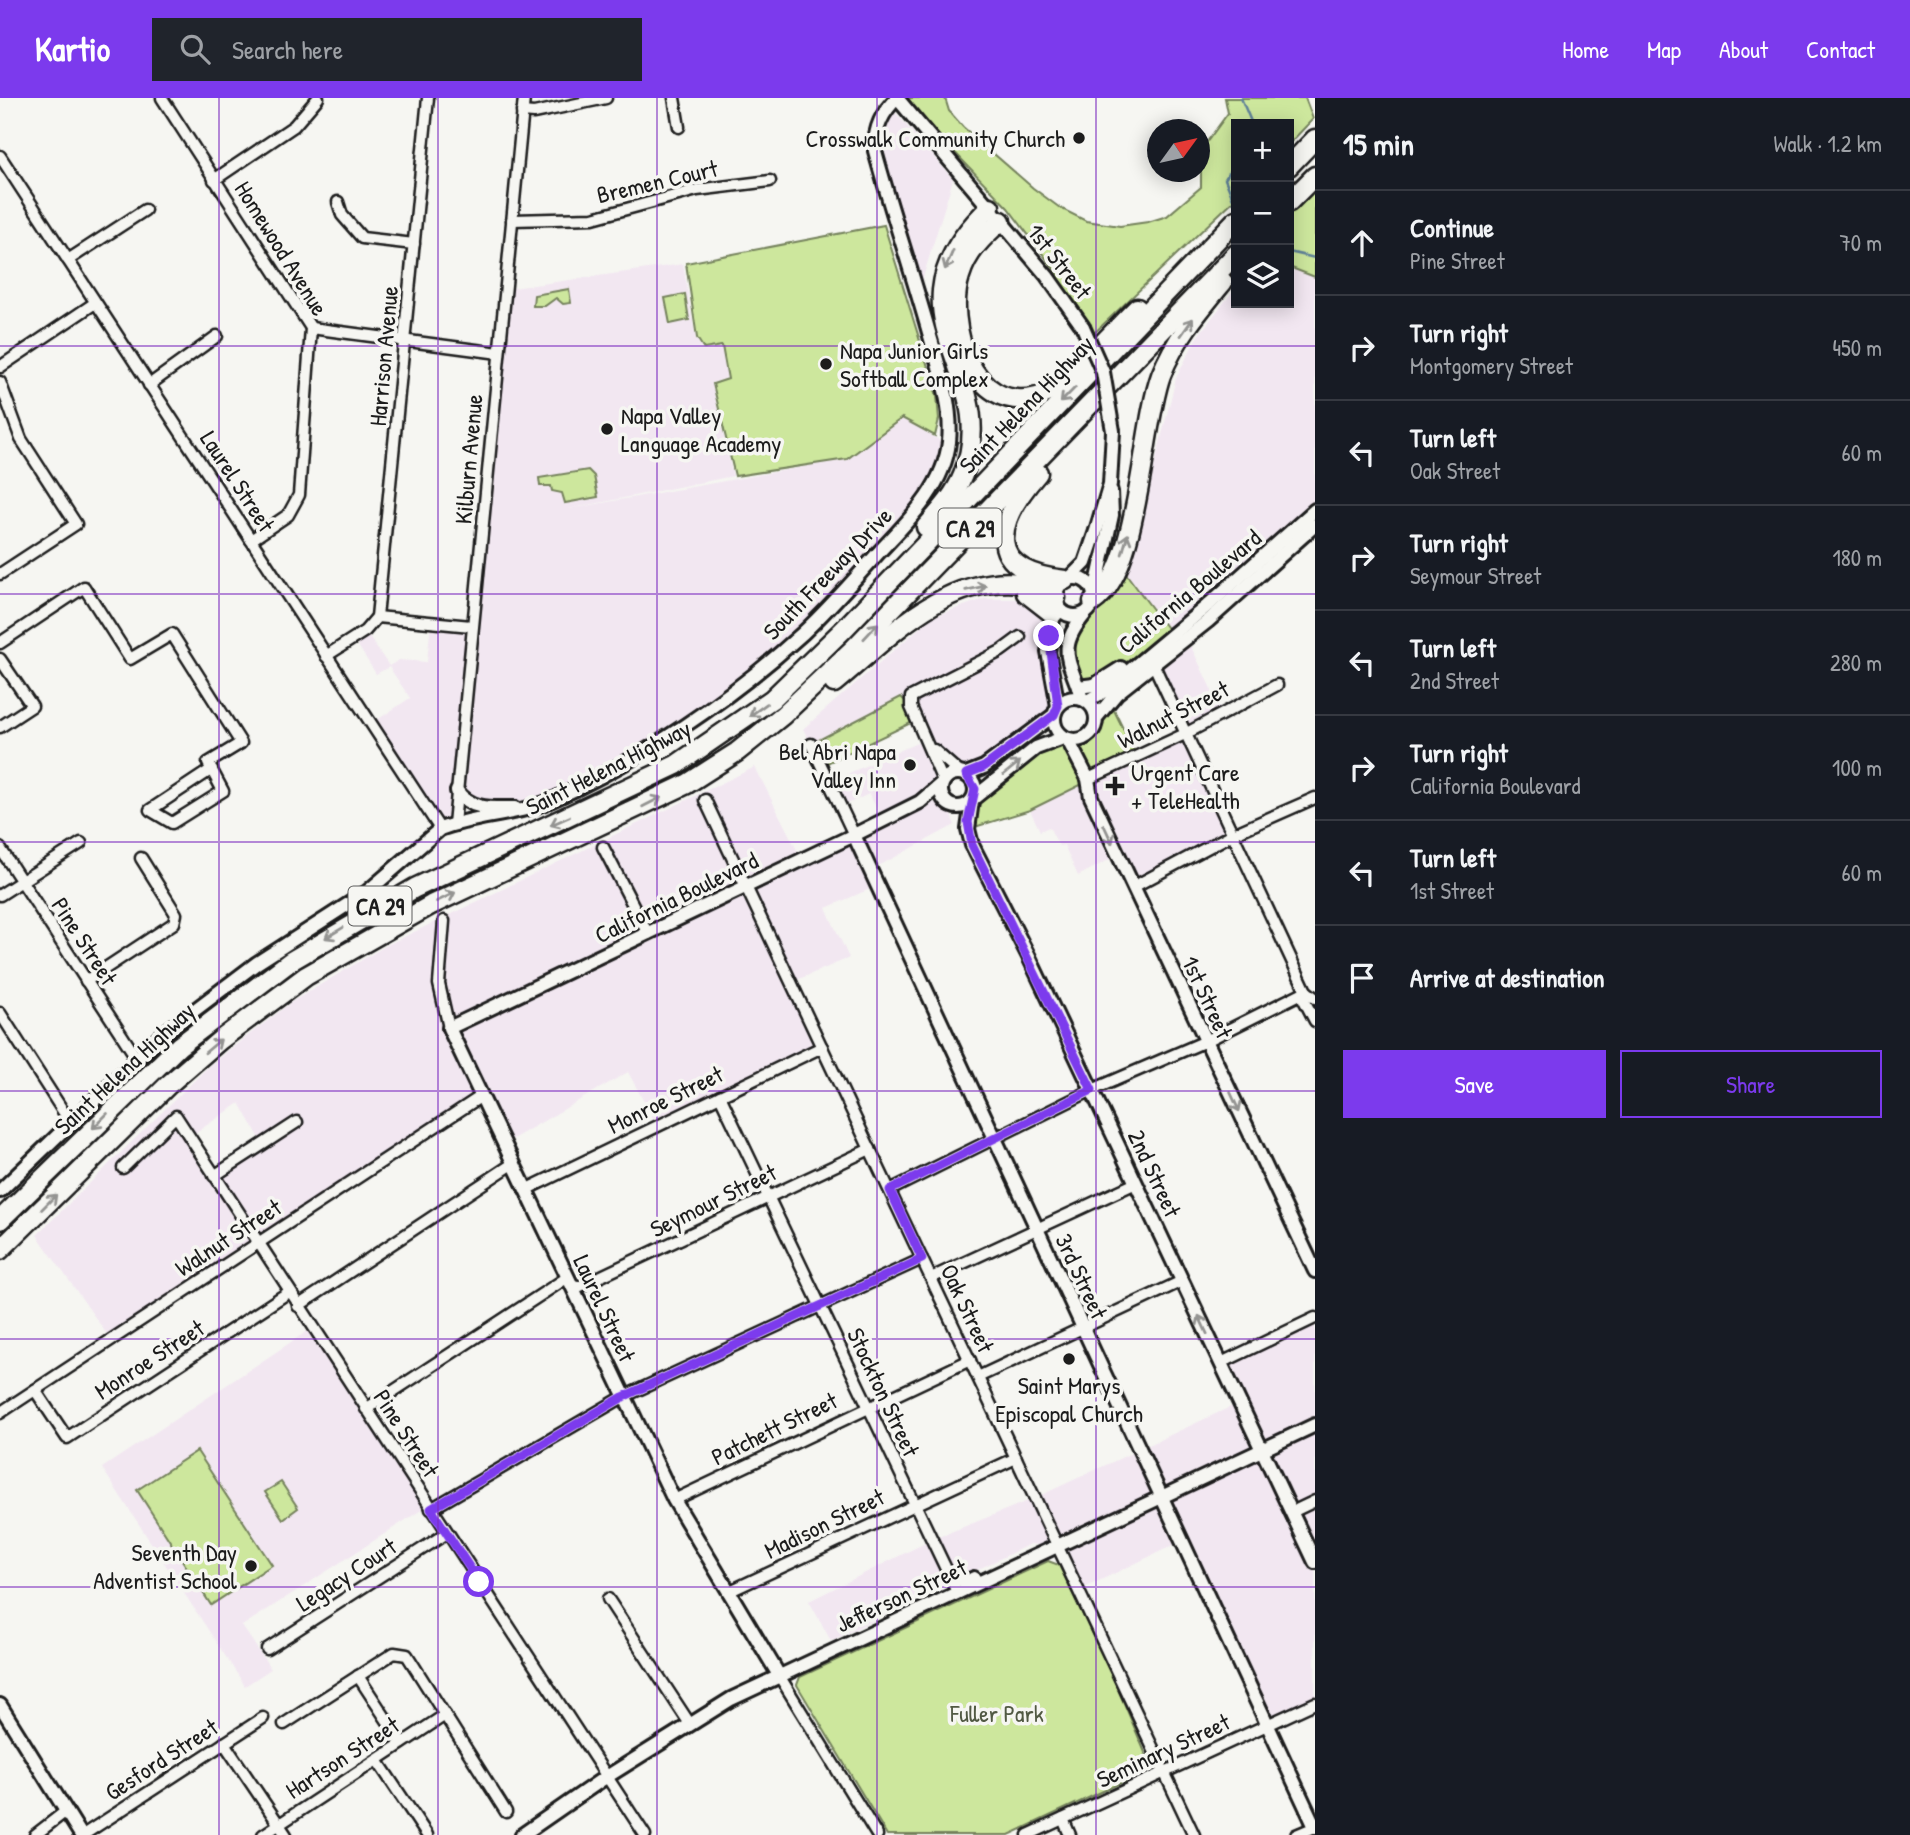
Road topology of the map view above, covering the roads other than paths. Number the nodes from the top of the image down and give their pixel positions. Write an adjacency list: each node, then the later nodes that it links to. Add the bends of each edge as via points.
1 (318, 98): 14 (street, via 294,126)
2 (428, 98): 23 (street, Harrison Avenue)
3 (524, 98): 8 (street, Kilburn Avenue)
4 (606, 98): 8 (street)
5 (674, 98): 9 (street)
6 (897, 98): 19 (street, 1st Street); 74 (street, South Freeway Drive, via 879,124 875,150 947,402 948,451 934,487 825,612 779,654 639,755)
7 (166, 100): 14 (street, Homewood Avenue)
8 (522, 112): 20 (street, Kilburn Avenue)
9 (679, 127)
10 (1315, 139): 12 (highway)
11 (0, 156): 25 (street, Laurel Street)
12 (1294, 161)
13 (1315, 176): 16 (highway)
14 (214, 180): 28 (street, Homewood Avenue)
15 (769, 181): 20 (street, Bremen Court, via 697,190 593,218)
16 (1294, 197)
17 (338, 202): 23 (street, via 342,215 362,238)
18 (145, 211): 25 (street)
19 (996, 214): 21 (highway, via 965,262 957,310 964,350 974,373 998,393 1023,398 1037,397 1057,386); 36 (street, 1st Street, bridge, via 1083,327 1106,381 1113,431); 53 (highway, one-way to 53, via 953,249 941,284 945,323 972,425 963,477 944,506)
20 (512, 220): 32 (street, Kilburn Avenue)
21 (1231, 225)
22 (1231, 225): 53 (highway, Saint Helena Highway / CA 29, one-way to 53)
23 (414, 244): 31 (street, Harrison Avenue)
24 (1231, 259): 30 (highway, Saint Helena Highway / CA 29)
25 (68, 260): 27 (street, Laurel Street)
26 (1231, 271): 43 (highway, one-way to 26, via 1104,593 1122,555 1151,412 1168,358)
27 (96, 303): 33 (street); 35 (street, Laurel Street)
28 (311, 328): 31 (street); 39 (street, Homewood Avenue, via 299,495 288,515)
29 (217, 336): 35 (street)
30 (1156, 336): 41 (highway, via 1018,496 1006,520 1005,544 1017,564 1037,575); 67 (highway, Saint Helena Highway / CA 29, one-way to 30, via 737,752 823,679)
31 (406, 342): 32 (street); 45 (street, Harrison Avenue)
32 (499, 353): 46 (street, Kilburn Avenue)
33 (0, 367)
34 (0, 382): 40 (street, via 22,439 76,524)
35 (149, 385): 39 (street, Laurel Street)
36 (1110, 484): 41 (street, 1st Street, via 1085,563); 43 (street, 1st Street, via 1112,515)
37 (1315, 510): 44 (street, California Boulevard)
38 (1315, 525): 48 (street, California Boulevard)
39 (251, 540): 50 (street, Laurel Street)
40 (0, 574)
41 (1067, 580): 42 (street, 1st Street, via 1058,588); 43 (street, via 1085,581)
42 (1055, 604): 43 (street, via 1068,615); 56 (street, 1st Street, via 1048,652 1058,687); 67 (highway, one-way to 42, via 754,746 925,608 967,590 1008,583)
43 (1091, 604): 55 (street, 1st Street, via 1069,635 1066,653)
44 (1207, 606): 48 (street, via 1211,612 1188,630); 51 (street, California Boulevard)
45 (377, 617): 46 (street); 50 (street, via 365,631)
46 (471, 626): 68 (street, Kilburn Avenue)
47 (1020, 637): 62 (street, via 1002,651 914,693 911,707)
48 (1187, 638): 51 (street, California Boulevard)
49 (0, 643): 63 (street, via 84,587 131,659 172,634 241,743 208,763)
50 (326, 656): 76 (street, Laurel Street)
51 (1151, 658): 55 (street, California Boulevard, via 1122,667); 57 (street, California Boulevard); 59 (street)
52 (0, 660): 58 (street, via 32,706)
53 (808, 664): 112 (highway, Saint Helena Highway / CA 29, one-way to 112, via 772,699 676,765 415,888 291,961 170,1054)
54 (1277, 685): 59 (street, Walnut Street)
55 (1082, 696): 56 (street); 57 (street)
56 (1056, 710): 60 (street, via 1055,727); 64 (street, via 984,767)
57 (1096, 718): 60 (street, via 1088,736)
58 (0, 727)
59 (1185, 734): 65 (street, Walnut Street); 77 (street)
60 (1066, 739): 65 (street, 1st Street); 70 (street, one-way to 60, via 1036,748)
61 (811, 744): 78 (street, 3rd Street)
62 (931, 747): 64 (street); 66 (street)
63 (212, 769): 63 (street, via 222,791 172,823 150,810)
64 (962, 773): 66 (street); 70 (street, via 974,783)
65 (1088, 779): 85 (street, 1st Street, one-way to 85, via 1091,797)
66 (943, 782): 72 (street, California Boulevard); 73 (street, via 941,793)
67 (687, 784): 115 (highway, Saint Helena Highway / CA 29, one-way to 67, via 168,1085 306,976 420,910)
68 (457, 791): 74 (street, via 474,806); 75 (street, Kilburn Avenue)
69 (1315, 798): 77 (street)
70 (973, 799): 73 (street, via 957,807); 97 (street, 2nd Street, via 968,829 972,845)
71 (705, 800): 84 (street, Oak Street)
72 (920, 802): 73 (street, California Boulevard); 78 (street, California Boulevard)
73 (946, 803)
74 (533, 808): 75 (street, South Freeway Drive)
75 (454, 824): 76 (street, South Freeway Drive)
76 (440, 830): 96 (street, South Freeway Drive, via 366,892 257,963)
77 (1233, 834): 85 (street); 90 (street)
78 (854, 835): 84 (street, California Boulevard); 102 (street, 3rd Street)
79 (81, 843): 83 (street)
80 (603, 847): 88 (street)
81 (0, 848): 83 (street, Pine Street)
82 (141, 858): 89 (street, via 176,915 174,923)
83 (21, 881): 86 (street); 89 (street, Pine Street)
84 (747, 887): 88 (street, California Boulevard); 95 (street, Oak Street)
85 (1133, 887): 94 (street, 1st Street)
86 (0, 895)
87 (444, 921): 93 (street, Laurel Street, via 439,985)
88 (648, 934): 93 (street, California Boulevard)
89 (86, 981): 96 (street, Pine Street)
90 (1311, 994): 92 (street, via 1304,1000); 94 (street)
91 (0, 1013): 100 (street)
92 (1315, 1021)
93 (449, 1028): 99 (street, Laurel Street)
94 (1206, 1041): 97 (street); 117 (street, 1st Street, one-way to 117)
95 (822, 1047): 98 (street, Monroe Street); 103 (street, Oak Street)
96 (136, 1057): 100 (street, South Freeway Drive)
97 (1092, 1090): 102 (street); 107 (street, 2nd Street)
98 (720, 1096): 109 (street, Monroe Street); 111 (street, Stockton Street)
99 (480, 1097): 104 (street, Laurel Street); 114 (street, Walnut Street)
100 (71, 1122): 108 (street, South Freeway Drive)
101 (297, 1122): 106 (street)
102 (995, 1138): 110 (street); 113 (street, 3rd Street)
103 (870, 1149): 110 (street, Oak Street); 111 (street, Seymour Street)
104 (514, 1163): 109 (street, Laurel Street); 122 (street)
105 (123, 1168): 106 (street, Pine Street, via 176,1116)
106 (214, 1176): 114 (street, Pine Street)
107 (1136, 1183): 113 (street); 119 (street, 2nd Street)
108 (1, 1186)
109 (527, 1189): 120 (street, Laurel Street)
110 (890, 1190): 116 (street, Oak Street)
111 (768, 1196): 120 (street, Seymour Street); 123 (street, Stockton Street)
112 (0, 1220)
113 (1037, 1230): 118 (street); 125 (street, 3rd Street)
114 (257, 1244): 121 (street, Pine Street); 129 (street, Walnut Street)
115 (0, 1250)
116 (922, 1259): 118 (street, Oak Street); 123 (street)
117 (1315, 1270)
118 (931, 1278): 126 (street, Oak Street)
119 (1182, 1281): 125 (street); 127 (street, 2nd Street, one-way to 119)
120 (571, 1283): 130 (street, Laurel Street); 132 (street, Seymour Street)
121 (289, 1292): 122 (street, Pine Street); 129 (street, Monroe Street, via 67,1438)
122 (298, 1307): 132 (street, Pine Street)
123 (821, 1307): 130 (street); 131 (street, Stockton Street)
124 (1315, 1318): 127 (street)
125 (1083, 1327): 128 (street); 137 (street, 3rd Street)
126 (970, 1360): 128 (street, Oak Street); 131 (street, Patchett Street)
127 (1221, 1363): 135 (street, 2nd Street)
128 (978, 1377): 136 (street, Oak Street)
129 (35, 1390): 133 (street, Walnut Street)
130 (623, 1397): 138 (street, Laurel Street); 141 (street)
131 (868, 1406): 138 (street, Patchett Street); 140 (street, Stockton Street)
132 (366, 1409): 141 (street, Pine Street)
133 (0, 1413)
134 (1315, 1425): 135 (street, Jefferson Street)
135 (1262, 1449): 137 (street, Jefferson Street); 142 (street, 2nd Street)
136 (1016, 1458): 140 (street, Madison Street); 144 (street, Oak Street)
137 (1162, 1498): 144 (street, Jefferson Street); 160 (street, 3rd Street)
138 (674, 1500): 148 (street, Laurel Street)
139 (1315, 1501): 142 (street)
140 (914, 1503): 147 (street, Stockton Street); 148 (street, Madison Street)
141 (431, 1509): 143 (street, Pine Street)
142 (1292, 1512): 145 (street, 2nd Street)
143 (447, 1532): 151 (street, Legacy Court); 165 (street, Pine Street)
144 (1057, 1546): 146 (street, Jefferson Street); 164 (street, Oak Street)
145 (1315, 1562)
146 (1000, 1571): 147 (street, via 968,1581); 149 (street, Jefferson Street)
147 (949, 1577): 149 (street, Stockton Street)
148 (728, 1592): 153 (street, Laurel Street)
149 (957, 1592): 153 (street, Jefferson Street)
150 (608, 1599): 159 (street)
151 (267, 1649)
152 (358, 1676): 156 (street, via 394,1653 407,1655); 158 (street); 162 (street)
153 (780, 1677): 159 (street, Jefferson Street); 178 (street, Laurel Street)
154 (1315, 1703): 160 (street, Seminary Street)
155 (2, 1713): 166 (street)
156 (445, 1715): 162 (street, Hartson Street); 167 (street)
157 (263, 1718): 161 (street, Gesford Street)
158 (284, 1724)
159 (690, 1724): 165 (street, Jefferson Street)
160 (1268, 1726): 164 (street, Seminary Street); 170 (street, 3rd Street)
161 (224, 1743): 169 (street); 172 (street, Gesford Street)
162 (401, 1744): 163 (street, Hartson Street)
163 (377, 1760): 169 (street, Hartson Street); 175 (street)
164 (1163, 1771): 168 (street, Seminary Street); 181 (street, Oak Street)
165 (608, 1777): 176 (street, Jefferson Street); 177 (street, Pine Street)
166 (66, 1811): 171 (street); 172 (street)
167 (506, 1812)
168 (1063, 1819): 179 (street, Seminary Street); 180 (street)
169 (279, 1824): 173 (street, Hartson Street); 174 (street)
170 (1315, 1827): 182 (street)
171 (36, 1835)
172 (82, 1835)
173 (263, 1835)
174 (286, 1835)
175 (427, 1835)
176 (522, 1835)
177 (645, 1835)
178 (877, 1835)
179 (1028, 1835)
180 (1070, 1835)
181 (1194, 1835)
182 (1296, 1835)

